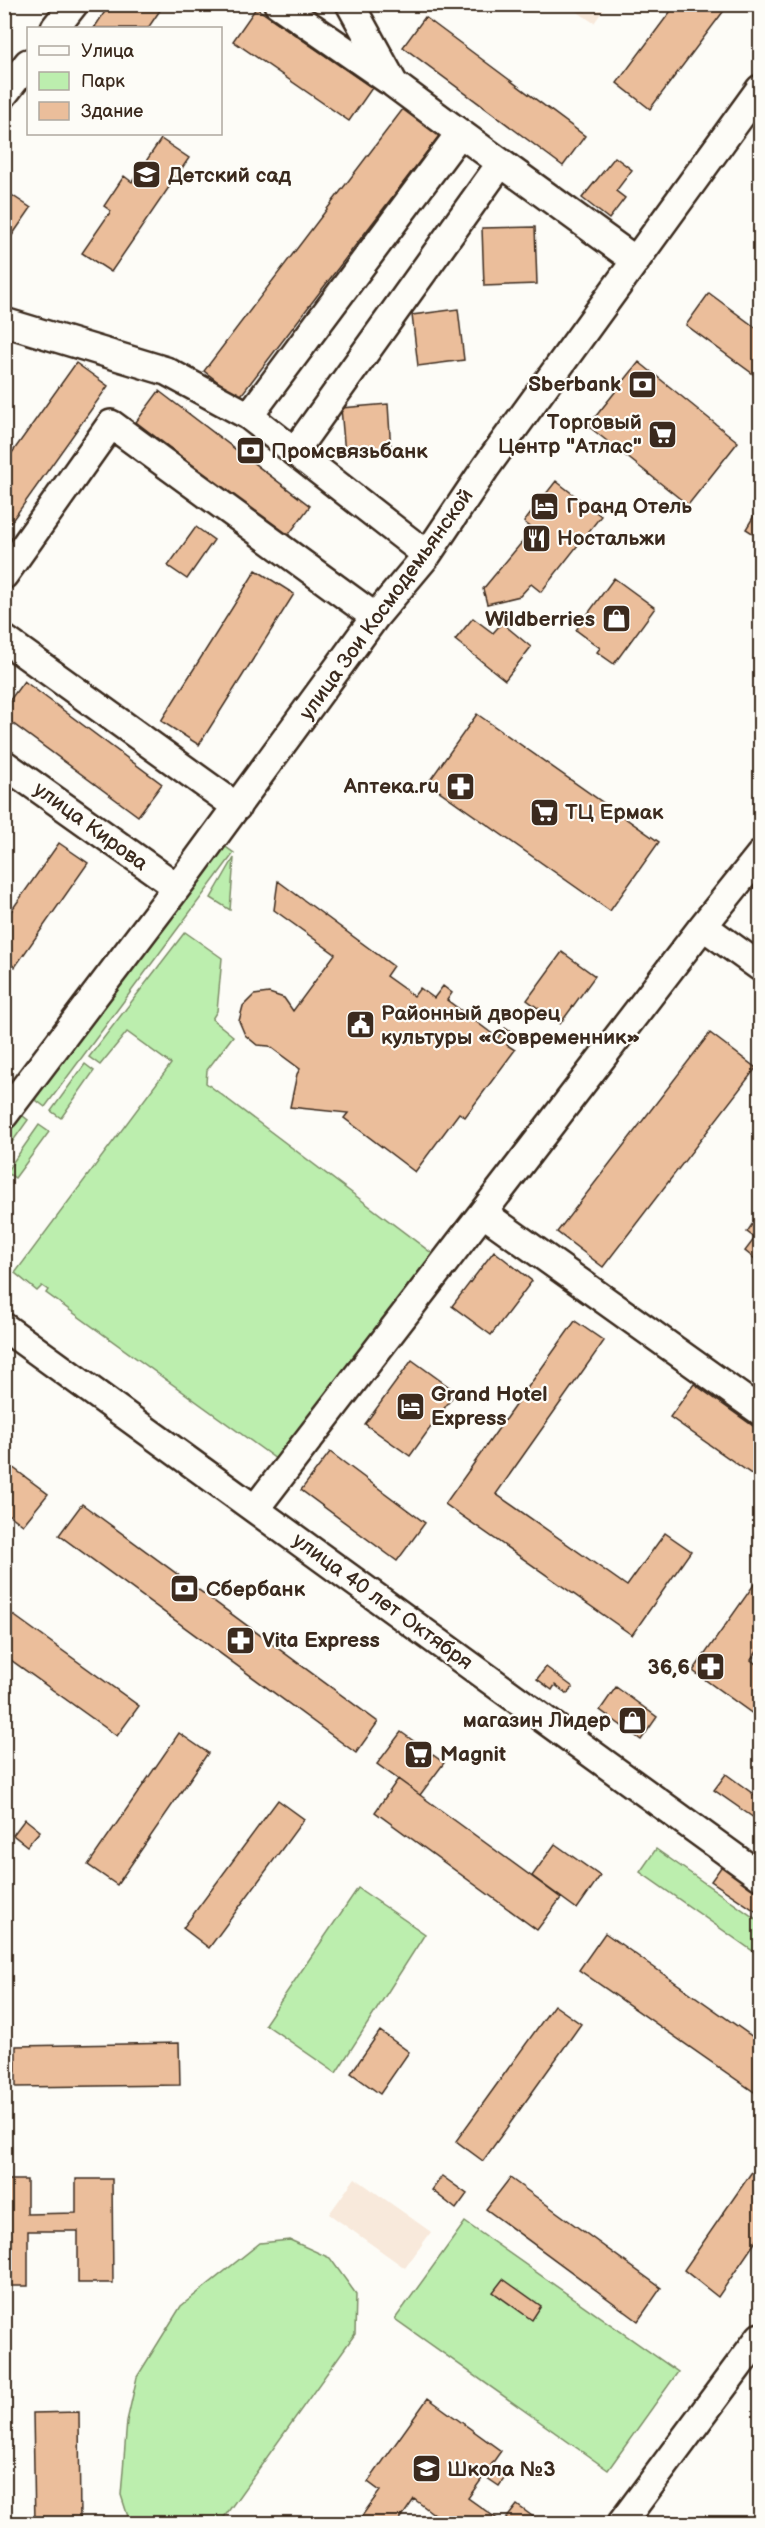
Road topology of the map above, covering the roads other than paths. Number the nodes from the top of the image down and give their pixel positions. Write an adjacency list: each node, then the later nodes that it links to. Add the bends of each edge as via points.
1 (74, 4): 4 (street)
2 (278, 4): 6 (street)
3 (350, 4): 6 (street)
4 (56, 27)
5 (27, 64): 8 (street)
6 (394, 84): 9 (street)
7 (760, 89): 11 (street, улица Зои Космодемьянской)
8 (4, 94)
9 (460, 133): 10 (street); 13 (street)
10 (501, 163): 11 (street); 14 (street)
11 (636, 261): 15 (street, улица Зои Космодемьянской)
12 (4, 322): 13 (street, via 166,371)
13 (249, 416): 14 (street)
14 (294, 452): 15 (street)
15 (427, 555): 17 (street, улица Зои Космодемьянской)
16 (4, 575): 17 (street, via 111,424)
17 (375, 617): 20 (street, улица Зои Космодемьянской)
18 (4, 639): 20 (street)
19 (4, 764): 22 (street, улица Кирова)
20 (237, 807): 22 (street, улица Зои Космодемьянской)
21 (760, 855): 23 (street)
22 (177, 887): 25 (street, улица Зои Космодемьянской)
23 (703, 926): 24 (street); 26 (street)
24 (760, 967)
25 (4, 1114)
26 (483, 1213): 28 (street); 29 (street)
27 (4, 1327): 29 (street, улица 40 лет Октября)
28 (760, 1411)
29 (255, 1509): 30 (street, улица 40 лет Октября)
30 (760, 1876)
31 (760, 2337): 32 (street)
32 (621, 2523)

